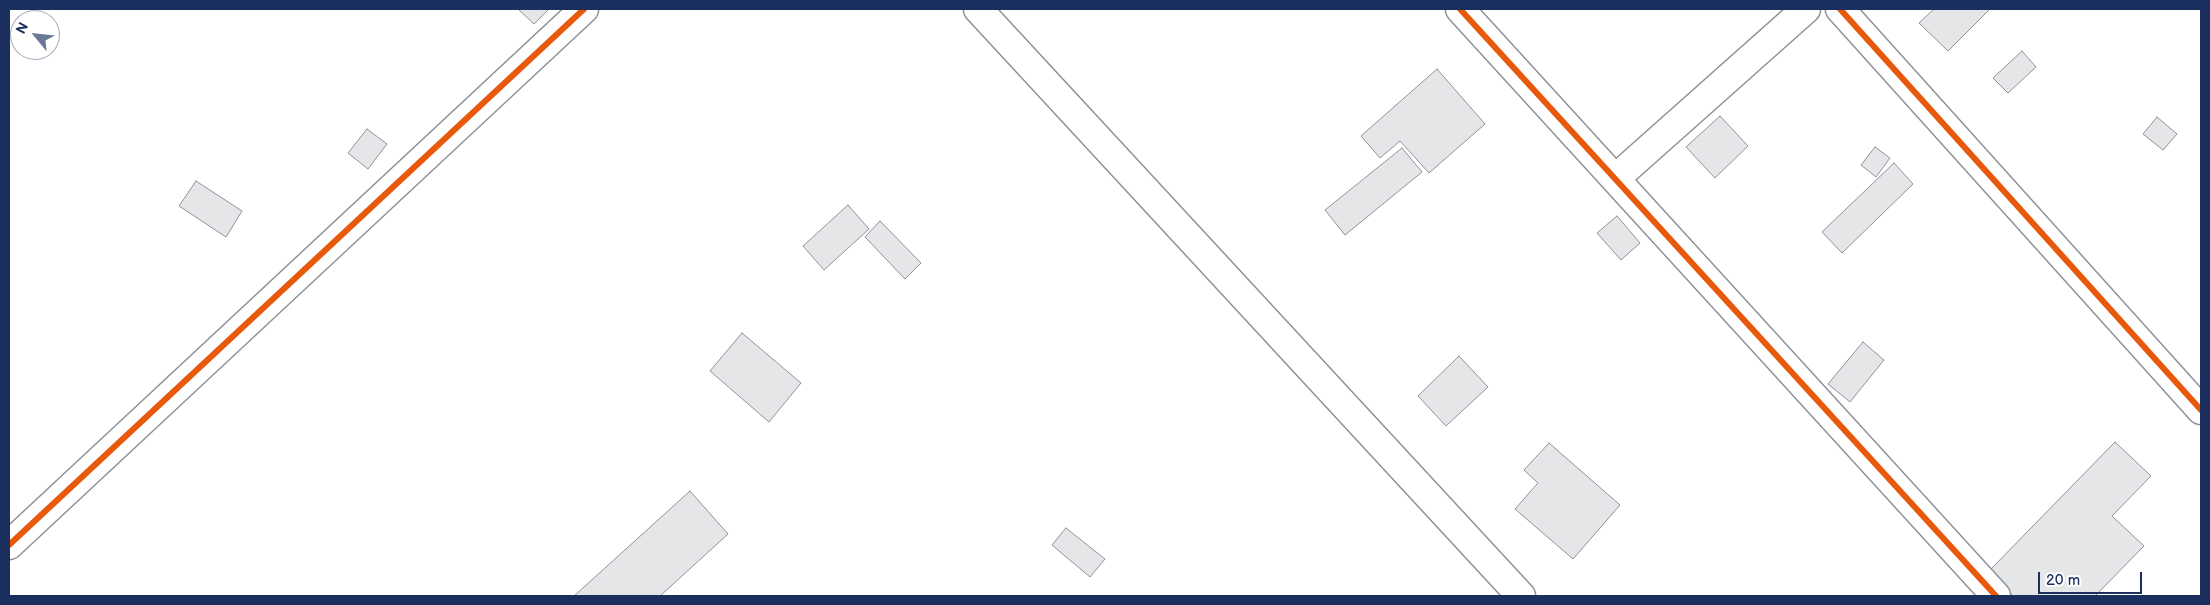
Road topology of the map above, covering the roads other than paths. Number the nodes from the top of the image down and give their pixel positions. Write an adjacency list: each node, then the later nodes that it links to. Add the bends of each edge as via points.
1 (584, 9): 8 (street)
2 (978, 9): 9 (street)
3 (1460, 9): 6 (street)
4 (1806, 9): 6 (street)
5 (1840, 9): 7 (street)
6 (1616, 178): 10 (street)
7 (2201, 410)
8 (9, 545)
9 (1521, 596)
10 (1996, 596)

